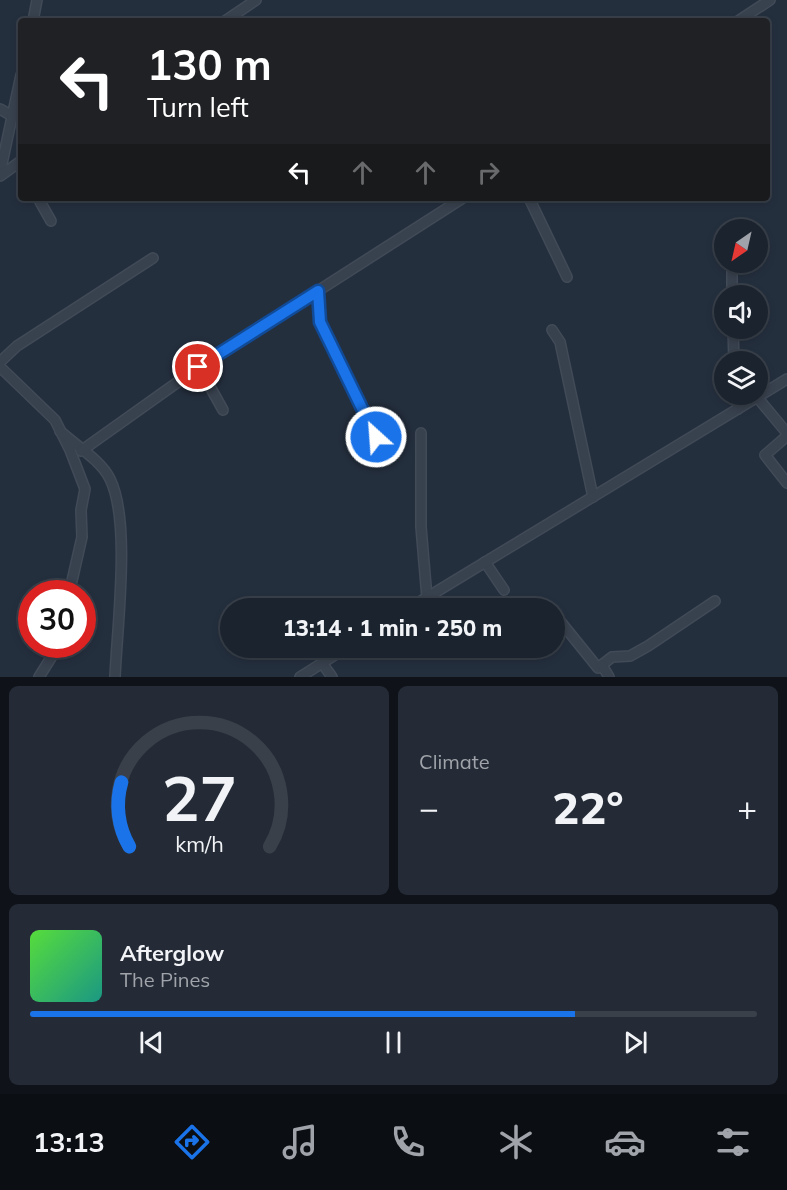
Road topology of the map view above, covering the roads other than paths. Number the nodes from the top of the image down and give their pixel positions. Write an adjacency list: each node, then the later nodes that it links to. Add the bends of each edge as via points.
1 (38, 0): 4 (street)
2 (256, 0): 5 (street)
3 (770, 0): 6 (street)
4 (34, 18)
5 (229, 18)
6 (743, 18)
7 (18, 89): 9 (street)
8 (0, 109): 9 (street)
9 (12, 116): 11 (street)
10 (18, 165): 11 (street)
11 (0, 175)
12 (40, 201): 15 (street)
13 (458, 201): 18 (street)
14 (530, 201): 17 (street)
15 (51, 221)
16 (153, 258): 20 (street, via 17,346)
17 (567, 277)
18 (318, 291): 22 (street); 33 (street, via 320,322)
19 (552, 330): 36 (street, via 560,342)
20 (0, 362)
21 (0, 367): 30 (street, via 41,405)
22 (198, 367): 29 (street); 34 (street)
23 (787, 379): 24 (street)
24 (768, 390)
25 (738, 405): 28 (street)
26 (744, 405): 28 (street)
27 (763, 405): 32 (street)
28 (738, 409): 36 (street)
29 (223, 410)
30 (60, 431): 34 (street); 38 (street, via 85,489 82,537)
31 (421, 433): 40 (street)
32 (787, 435): 35 (street, via 765,455)
33 (376, 437)
34 (81, 451): 49 (street, via 110,477 119,505 122,554)
35 (787, 483)
36 (593, 497): 37 (street)
37 (485, 562): 39 (street); 41 (street)
38 (72, 580)
39 (504, 590)
40 (425, 598)
41 (427, 598)
42 (715, 601): 47 (street, via 648,646 630,656 612,657)
43 (565, 627): 47 (street, via 598,668)
44 (51, 658): 48 (street)
45 (330, 658): 46 (street)
46 (322, 663): 50 (street); 51 (street)
47 (602, 665): 52 (street)
48 (39, 677)
49 (115, 677)
50 (300, 677)
51 (332, 677)
52 (609, 677)

